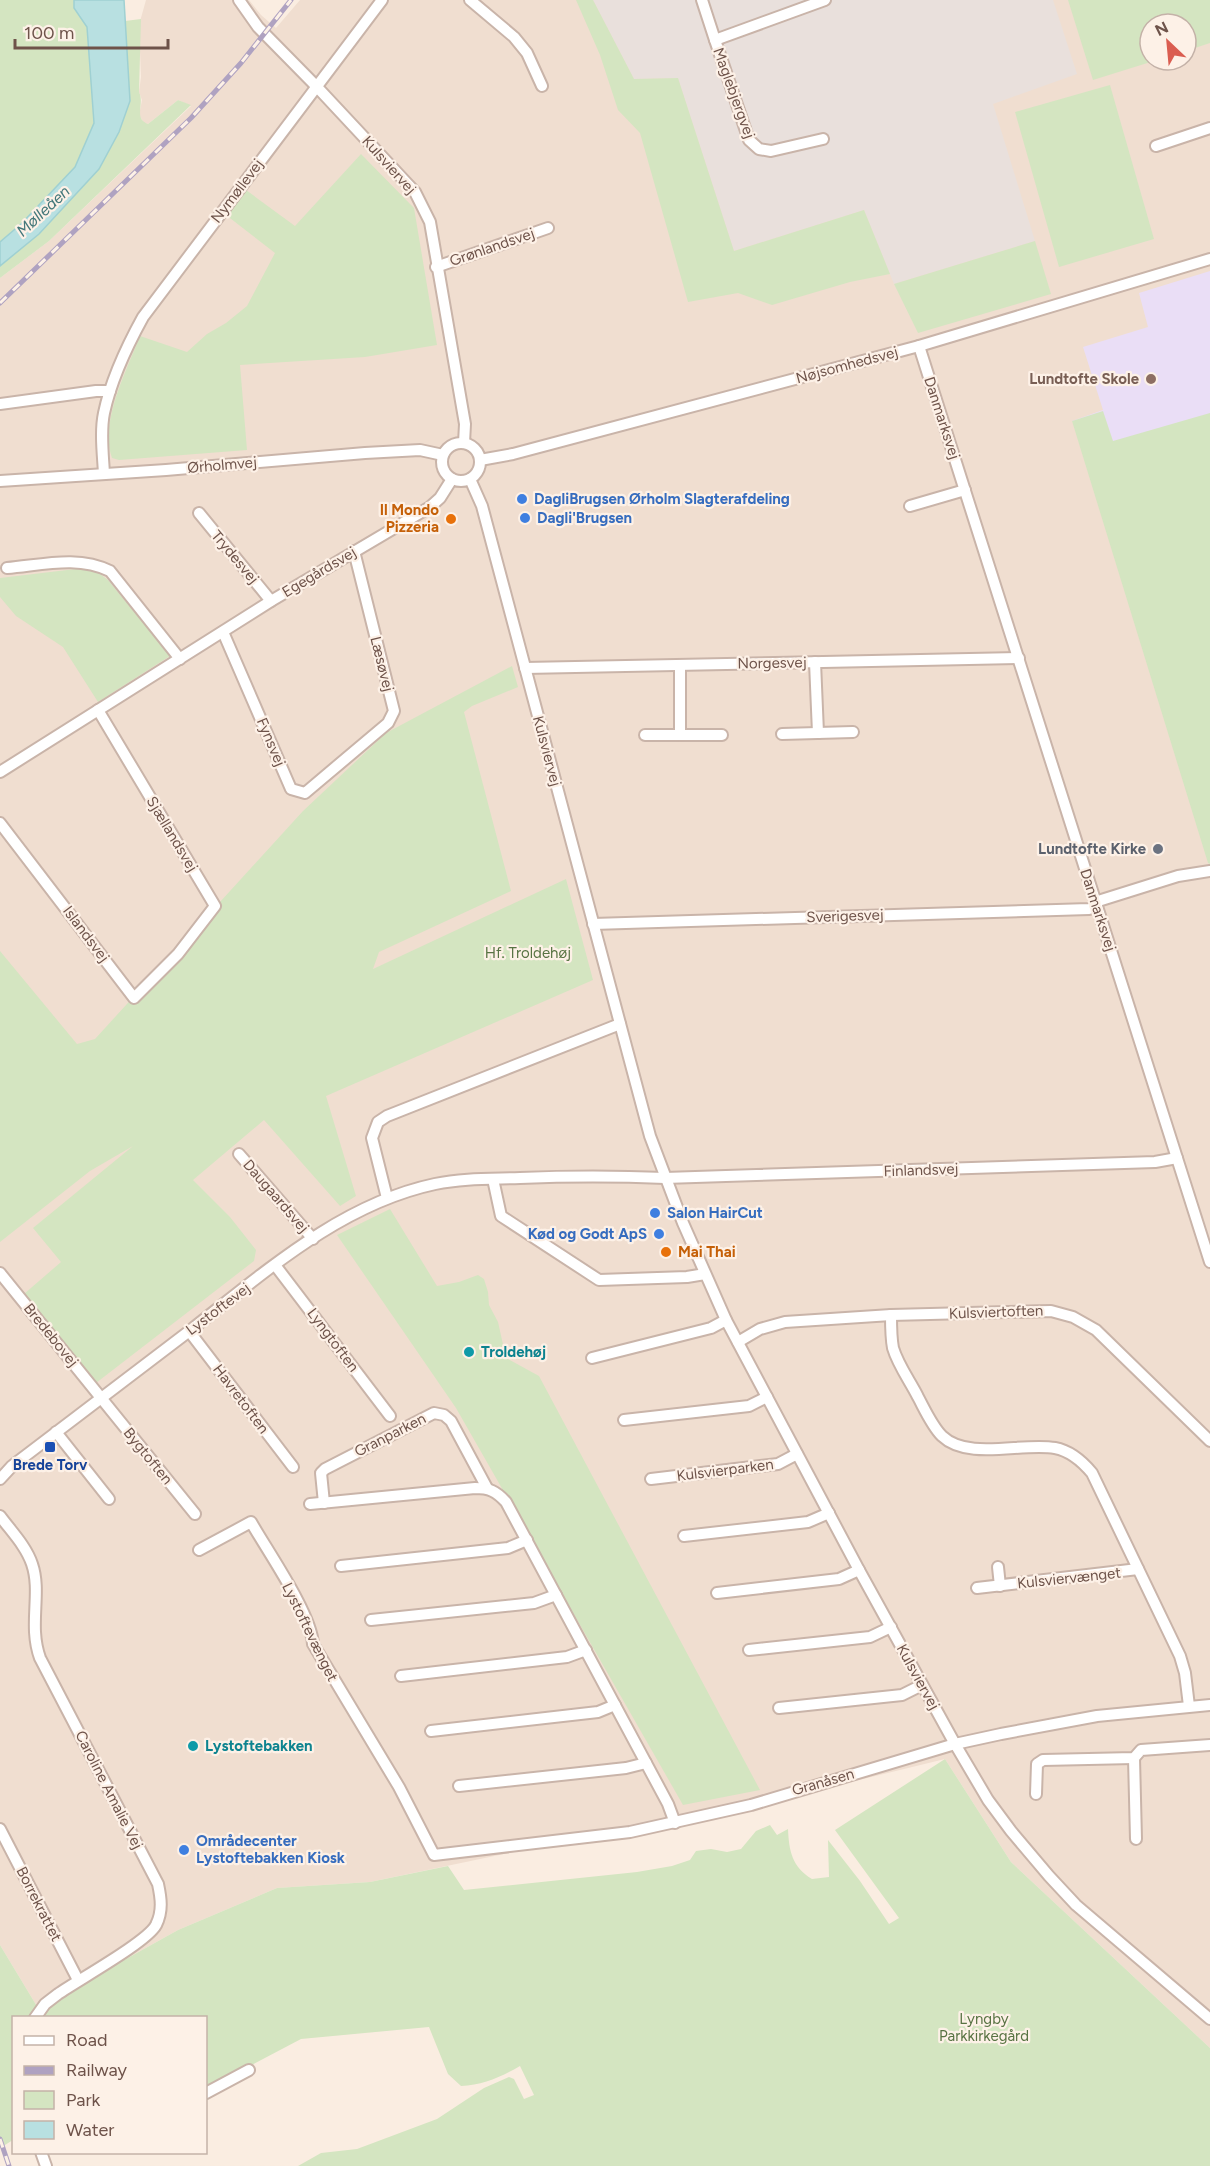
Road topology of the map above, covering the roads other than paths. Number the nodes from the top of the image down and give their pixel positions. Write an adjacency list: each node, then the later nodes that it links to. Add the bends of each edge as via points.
1 (239, 0): 8 (street, Kulsviervej, via 258,27)
2 (382, 0): 8 (street, Nymøllevej)
3 (470, 0): 7 (street, via 514,37 527,53)
4 (702, 0): 6 (street, Maglebjergvej)
5 (825, 0): 6 (street, Maglebjergvej)
6 (715, 40): 10 (street, Maglebjergvej, via 749,140 759,149 771,151)
7 (542, 86)
8 (317, 87): 14 (street, Kulsviervej, via 415,192 430,222); 16 (street, Nymøllevej, via 148,309)
9 (1210, 128): 11 (street)
10 (823, 139)
11 (1156, 146)
12 (548, 228): 14 (street, Grønlandsvej)
13 (1210, 259): 15 (street, Nøjsomhedsvej)
14 (436, 267): 18 (street, Kulsviervej, via 465,424)
15 (919, 346): 20 (street, Nøjsomhedsvej); 25 (street, Danmarksvej)
16 (110, 391): 17 (street); 21 (street, Nymøllevej, via 103,414)
17 (0, 404)
18 (464, 443): 19 (street, via 452,445); 20 (street, via 475,449)
19 (443, 455): 21 (street, Ørholmvej, via 409,450); 22 (street, via 443,468)
20 (480, 460): 23 (street)
21 (104, 474): 24 (street, Ørholmvej)
22 (452, 479): 23 (street); 28 (street, Egegårdsvej, via 441,498 430,507)
23 (470, 479): 36 (street, Kulsviervej, via 482,506)
24 (0, 481)
25 (965, 490): 26 (street); 32 (street, Danmarksvej)
26 (910, 506)
27 (199, 513): 30 (street, Trydesvej)
28 (354, 551): 30 (street, Egegårdsvej); 44 (street, Læsøvej, via 394,711 388,723)
29 (7, 568): 33 (street, via 80,561 110,571)
30 (271, 602): 31 (street, Egegårdsvej)
31 (223, 632): 33 (street, Egegårdsvej); 44 (street, Fynsvej, via 291,789 305,793)
32 (1018, 658): 34 (street, Norgesvej); 48 (street, Danmarksvej)
33 (180, 659): 37 (street, Egegårdsvej)
34 (815, 662): 35 (street, Norgesvej); 39 (street)
35 (680, 665): 36 (street, Norgesvej); 42 (street)
36 (525, 668): 49 (street, Kulsviervej)
37 (98, 710): 45 (street, Egegårdsvej); 50 (street, Sjællandsvej, via 215,906)
38 (853, 732): 39 (street)
39 (818, 733): 40 (street)
40 (783, 734)
41 (645, 735): 42 (street)
42 (680, 735): 43 (street)
43 (722, 735)
44 (346, 758)
45 (0, 772)
46 (0, 823): 50 (street, Islandsvej, via 134,998)
47 (1210, 871): 48 (street, Sverigesvej, via 1178,876)
48 (1096, 904): 49 (street, Sverigesvej, via 1077,909); 53 (street, Danmarksvej)
49 (593, 924): 51 (street, Kulsviervej)
50 (177, 954)
51 (620, 1024): 54 (street, Kulsviervej); 56 (street, via 378,1122 372,1138)
52 (239, 1154): 57 (street, Daugaardsvej)
53 (1177, 1158): 54 (street, Finlandsvej, via 1155,1162); 58 (street, Danmarksvej)
54 (665, 1178): 55 (street, Lystoftevej, via 593,1175); 61 (street, Kulsviervej)
55 (494, 1179): 56 (street, Lystoftevej, via 433,1185); 61 (street, via 501,1216 599,1280)
56 (387, 1198): 57 (street, Lystoftevej)
57 (313, 1239): 59 (street, Lystoftevej)
58 (1210, 1262)
59 (275, 1265): 64 (street, Lystoftevej); 69 (street, Lyngtoften)
60 (0, 1273): 68 (street, Bredebovej)
61 (705, 1274): 63 (street, Kulsviervej)
62 (891, 1316): 65 (street, Kulsviertoften, via 785,1322 760,1329); 72 (street, Kulsviertoften, via 1051,1311 1072,1317 1096,1330); 89 (street, Kulsviervænget, via 897,1358 943,1438 971,1449 1054,1448 1081,1460 1092,1473)
63 (726, 1320): 65 (street, Kulsviervej); 66 (street, via 711,1328)
64 (189, 1331): 68 (street, Lystoftevej); 74 (street, Havretoften)
65 (738, 1342): 67 (street, Kulsviervej)
66 (592, 1358)
67 (767, 1397): 70 (street, via 749,1406); 73 (street, Kulsviervej)
68 (101, 1398): 71 (street, Lystoftevej); 82 (street, Bygtoften)
69 (390, 1416)
70 (624, 1420)
71 (56, 1432): 75 (street, Lystoftevej); 78 (street)
72 (1210, 1441)
73 (797, 1454): 76 (street, Kulsvierparken, via 778,1464); 81 (street, Kulsviervej)
74 (293, 1467)
75 (0, 1479)
76 (651, 1479)
77 (487, 1488): 79 (street); 79 (street, Granparken, via 451,1420 434,1413 324,1469); 85 (street, Granparken, via 506,1502)
78 (109, 1499)
79 (324, 1503): 80 (street)
80 (310, 1504)
81 (829, 1513): 84 (street, via 808,1522); 90 (street, Kulsviervej)
82 (195, 1514)
83 (0, 1516): 116 (street, Caroline Amalie Vej, via 32,1564 34,1636 40,1658 158,1884 162,1900 156,1926 144,1939)
84 (684, 1536)
85 (526, 1540): 87 (street, via 508,1548); 94 (street, Granparken)
86 (199, 1550): 115 (street, Lystoftevænget, via 251,1522 293,1593 313,1644 399,1787)
87 (341, 1566)
88 (998, 1567): 91 (street, Kulsviervænget)
89 (1138, 1569): 91 (street, Kulsviervænget); 103 (street, Kulsviervænget, via 1180,1656)
90 (859, 1570): 93 (street, via 839,1579); 96 (street, Kulsviervej)
91 (1000, 1586): 92 (street, Kulsviervænget)
92 (977, 1588)
93 (717, 1593)
94 (556, 1595): 95 (street, via 534,1602); 97 (street, Granparken)
95 (371, 1620)
96 (891, 1627): 98 (street, via 870,1637); 100 (street, Kulsviervej)
97 (586, 1650): 99 (street, via 567,1658); 101 (street, Granparken)
98 (749, 1650)
99 (401, 1676)
100 (922, 1684): 104 (street, via 902,1695); 106 (street, Kulsviervej)
101 (615, 1705): 105 (street, via 598,1712); 109 (street, Granparken)
102 (1210, 1705): 103 (street, Granåsen)
103 (1189, 1706): 106 (street, Granåsen, via 1097,1716)
104 (778, 1708)
105 (431, 1731)
106 (955, 1744): 112 (street, Granåsen, via 751,1805); 118 (street, Kulsviervej, via 988,1800 1049,1876 1076,1905)
107 (1210, 1745): 108 (street, via 1141,1750)
108 (1134, 1758): 111 (street, via 1044,1760 1037,1764); 114 (street)
109 (646, 1763): 110 (street); 112 (street, Granparken)
110 (459, 1786)
111 (1036, 1794)
112 (675, 1823): 115 (street, Granåsen)
113 (0, 1829): 116 (street, Borrekrattet)
114 (1136, 1839)
115 (434, 1855)
116 (78, 1980): 117 (street, Caroline Amalie Vej, via 45,2004)
117 (36, 2016)
118 (1210, 2019)
119 (249, 2070): 120 (street)
120 (207, 2092)

